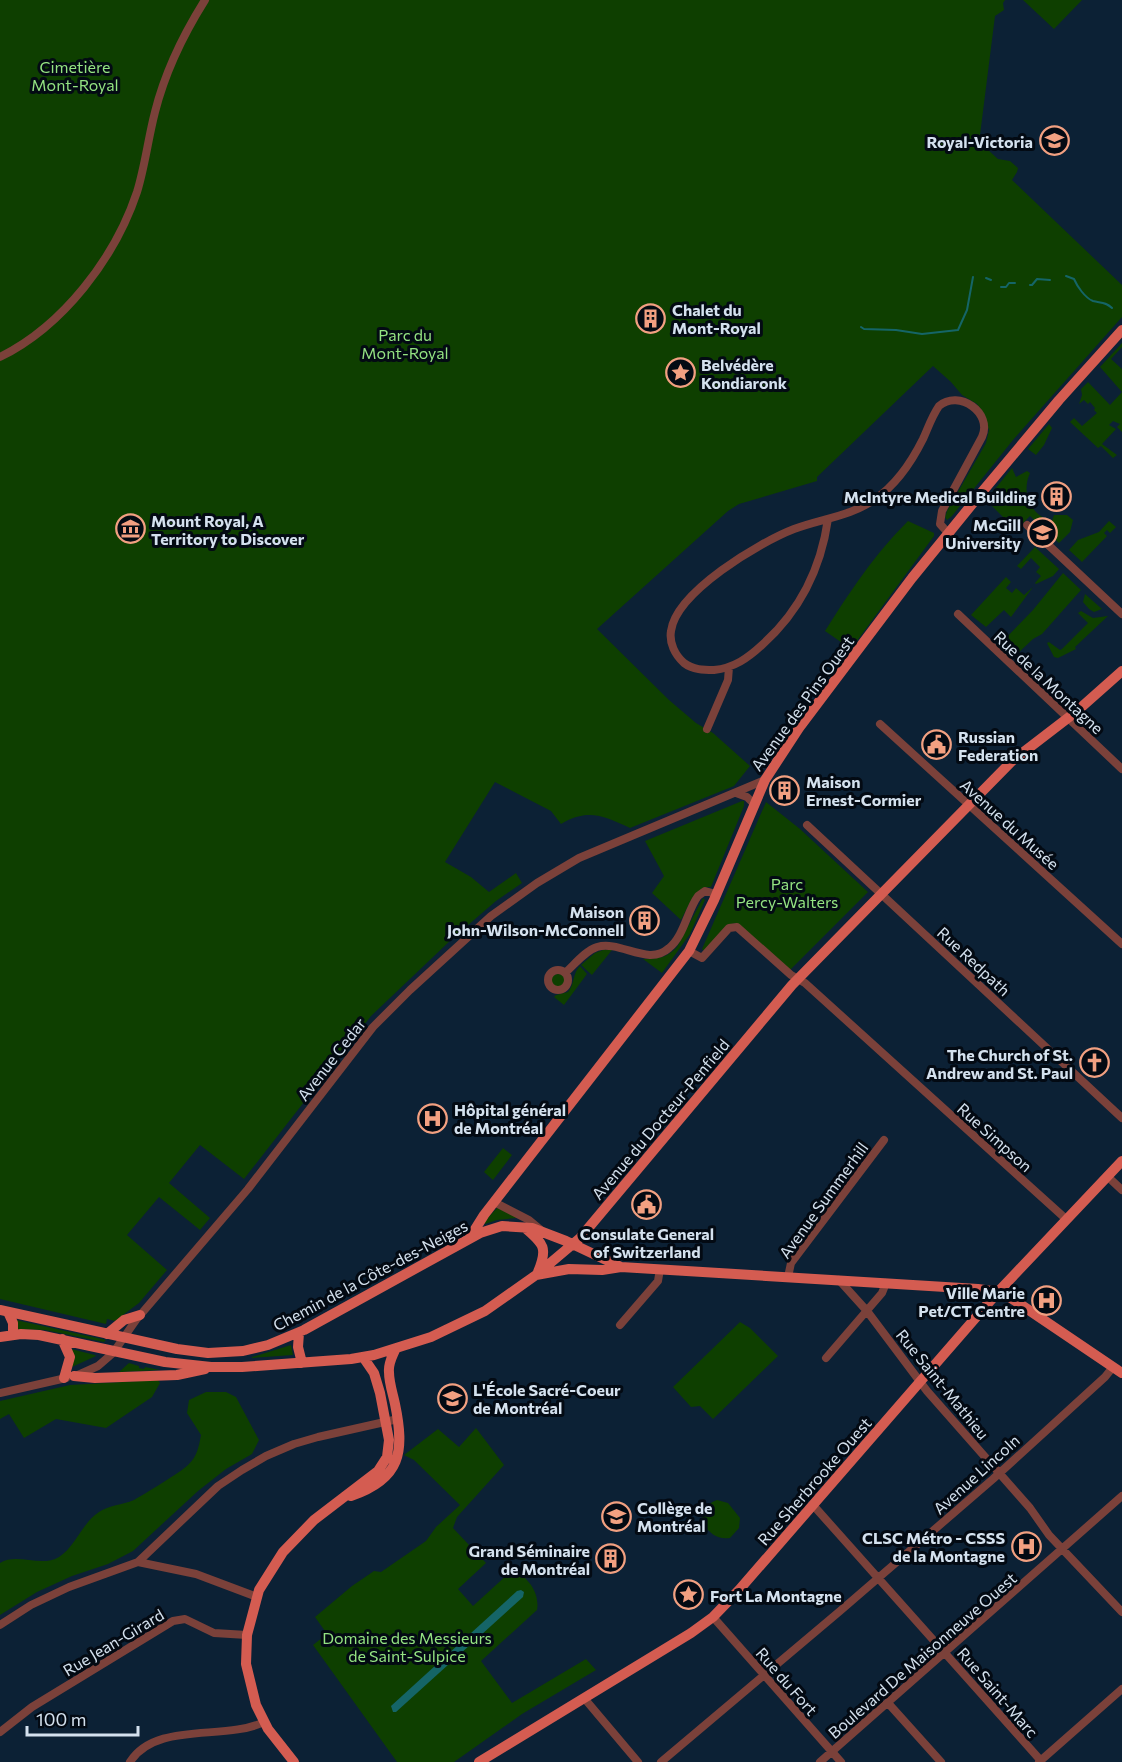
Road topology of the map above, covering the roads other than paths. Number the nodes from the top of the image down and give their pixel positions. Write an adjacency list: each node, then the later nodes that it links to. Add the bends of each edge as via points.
1 (205, 0): 3 (street, via 167,74 136,195)
2 (210, 0): 3 (street, via 187,38 170,78 135,207 113,253)
3 (101, 266): 5 (street, via 65,309 30,339)
4 (1122, 330): 8 (main road, Avenue des Pins Ouest)
5 (0, 357)
6 (828, 519): 8 (street, via 867,504 883,493 913,456 939,406 957,400 974,407 985,429 942,511 940,524); 11 (street, via 817,564 799,602 769,639); 11 (street, via 786,532 737,559 696,592 677,614 670,638 680,658 698,669)
7 (1028, 525): 10 (street)
8 (949, 534): 17 (main road, Avenue des Pins Ouest, via 799,728)
9 (958, 614): 13 (street, Rue de la Montagne)
10 (1122, 614)
11 (729, 667): 15 (street, via 728,680)
12 (1122, 671): 13 (main road, Avenue du Docteur-Penfield)
13 (1068, 718): 16 (street, Rue de la Montagne); 20 (main road, Avenue du Docteur-Penfield, via 1013,760)
14 (880, 724): 20 (street, Avenue du Musée)
15 (707, 729)
16 (1122, 769)
17 (765, 780): 18 (street, Avenue Cedar); 19 (main road, Avenue des Pins Ouest)
18 (736, 793): 19 (street); 48 (street, Avenue Cedar, via 574,861 491,916 373,1027 248,1189)
19 (754, 804): 22 (main road, Avenue des Pins Ouest)
20 (968, 805): 23 (main road, Avenue du Docteur-Penfield); 24 (street, Avenue du Musée)
21 (807, 825): 23 (street, Rue Redpath)
22 (716, 894): 25 (main road, Avenue des Pins Ouest); 26 (street, via 705,891 698,896 666,951 648,954 613,945 598,946)
23 (882, 894): 27 (main road, Avenue du Docteur-Penfield); 28 (street, Rue Redpath)
24 (1122, 944)
25 (689, 951): 27 (street, Rue Simpson, via 702,958 729,928 735,927); 33 (main road, Avenue des Pins Ouest)
26 (565, 973)
27 (798, 979): 34 (street, Rue Simpson); 38 (main road, Avenue du Docteur-Penfield)
28 (1122, 1118)
29 (884, 1140): 42 (street, Avenue Summerhill, via 791,1263)
30 (1122, 1161): 31 (main road, Rue Sherbrooke Ouest)
31 (1107, 1176): 32 (street); 34 (main road, Rue Sherbrooke Ouest)
32 (1122, 1190)
33 (494, 1202): 36 (street, Chemin de la Côte-des-Neiges); 37 (main road, Avenue des Pins Ouest)
34 (1066, 1219): 45 (main road, Rue Sherbrooke Ouest)
35 (522, 1226): 36 (main road, Chemin de la Côte-des-Neiges); 37 (main road, Chemin de la Côte-des-Neiges, via 492,1229); 41 (main road, via 543,1248)
36 (542, 1231): 38 (main road, Chemin de la Côte-des-Neiges)
37 (469, 1240): 50 (main road, Chemin de la Côte-des-Neiges)
38 (574, 1244): 39 (main road, Chemin de la Côte-des-Neiges); 41 (main road, Avenue du Docteur-Penfield)
39 (621, 1267): 40 (main road, Chemin de la Côte-des-Neiges); 41 (main road)
40 (660, 1269): 42 (main road, Chemin de la Côte-des-Neiges); 49 (street, via 658,1281)
41 (536, 1275): 56 (main road, Avenue du Docteur-Penfield, via 469,1320)
42 (788, 1277): 43 (main road, Chemin de la Côte-des-Neiges)
43 (839, 1280): 44 (main road, Chemin de la Côte-des-Neiges); 47 (street, Rue Saint-Mathieu)
44 (886, 1283): 45 (main road, Chemin de la Côte-des-Neiges); 47 (street)
45 (998, 1292): 62 (main road); 64 (main road, Rue Sherbrooke Ouest)
46 (4, 1311): 51 (main road, Chemin de la Côte-des-Neiges); 52 (main road, via 14,1323)
47 (867, 1311): 59 (street); 64 (street, Rue Saint-Mathieu)
48 (140, 1315): 51 (main road, via 124,1320); 54 (street, Avenue Cedar)
49 (620, 1325)
50 (298, 1333): 54 (main road, Chemin de la Côte-des-Neiges, via 258,1348 223,1353); 60 (main road)
51 (107, 1334): 54 (main road, Chemin de la Côte-des-Neiges)
52 (13, 1335): 53 (main road, Avenue du Docteur-Penfield); 55 (main road, Avenue du Docteur-Penfield)
53 (0, 1337)
54 (123, 1338): 57 (street, Avenue Cedar)
55 (62, 1339): 57 (main road, Avenue du Docteur-Penfield); 63 (main road, via 70,1357)
56 (394, 1350): 58 (main road, Avenue du Docteur-Penfield); 66 (main road, via 388,1372)
57 (115, 1351): 61 (main road, Avenue du Docteur-Penfield); 63 (street, Avenue Cedar, via 94,1368)
58 (363, 1357): 60 (main road, Avenue du Docteur-Penfield); 67 (main road, via 372,1369)
59 (826, 1358)
60 (302, 1363): 61 (main road, Avenue du Docteur-Penfield)
61 (211, 1367): 63 (main road, via 186,1375)
62 (1118, 1370): 68 (street, Avenue Lincoln, via 1105,1377)
63 (69, 1377): 65 (street, Avenue Cedar)
64 (920, 1381): 68 (street, Rue Saint-Mathieu); 71 (main road, Rue Sherbrooke Ouest)
65 (0, 1393)
66 (398, 1419): 67 (street); 70 (main road, via 401,1445 390,1470 372,1488)
67 (386, 1422): 70 (main road, via 390,1444 385,1461); 73 (street, via 294,1444 250,1465 199,1503)
68 (998, 1473): 72 (street, Rue Saint-Mathieu); 74 (street, Avenue Lincoln)
69 (1122, 1496): 72 (street, Boulevard De Maisonneuve Ouest)
70 (345, 1498): 75 (main road, via 296,1537 273,1566)
71 (813, 1505): 74 (street, Rue Saint-Marc); 77 (main road, Rue Sherbrooke Ouest)
72 (1062, 1549): 76 (street, Rue Saint-Mathieu); 80 (street, Boulevard De Maisonneuve Ouest)
73 (138, 1562): 75 (street, via 196,1574); 78 (street, via 69,1587)
74 (879, 1578): 80 (street, Rue Saint-Marc); 81 (street, Avenue Lincoln)
75 (257, 1597): 79 (main road)
76 (1122, 1612)
77 (713, 1617): 81 (street, Rue du Fort); 83 (main road, Rue Sherbrooke Ouest)
78 (0, 1625)
79 (247, 1635): 85 (main road, via 249,1681); 86 (street, Rue Jean-Girard, via 214,1633 185,1619 173,1621 32,1707)
80 (945, 1652): 84 (street, Boulevard De Maisonneuve Ouest); 96 (street, Rue Saint-Marc)
81 (764, 1676): 87 (street, Rue du Fort); 92 (street, Avenue Lincoln)
82 (1122, 1689): 96 (street)
83 (584, 1698): 90 (main road, Rue Sherbrooke Ouest); 91 (street)
84 (888, 1703): 87 (street, Boulevard De Maisonneuve Ouest); 95 (street)
85 (264, 1722): 88 (street, via 240,1730 154,1741 140,1749); 89 (main road)
86 (0, 1732)
87 (832, 1752): 93 (street, Boulevard De Maisonneuve Ouest); 94 (street, Rue du Fort)
88 (130, 1762)
89 (294, 1762)
90 (479, 1762)
91 (638, 1762)
92 (661, 1762)
93 (820, 1762)
94 (841, 1762)
95 (941, 1762)
96 (1041, 1762)

